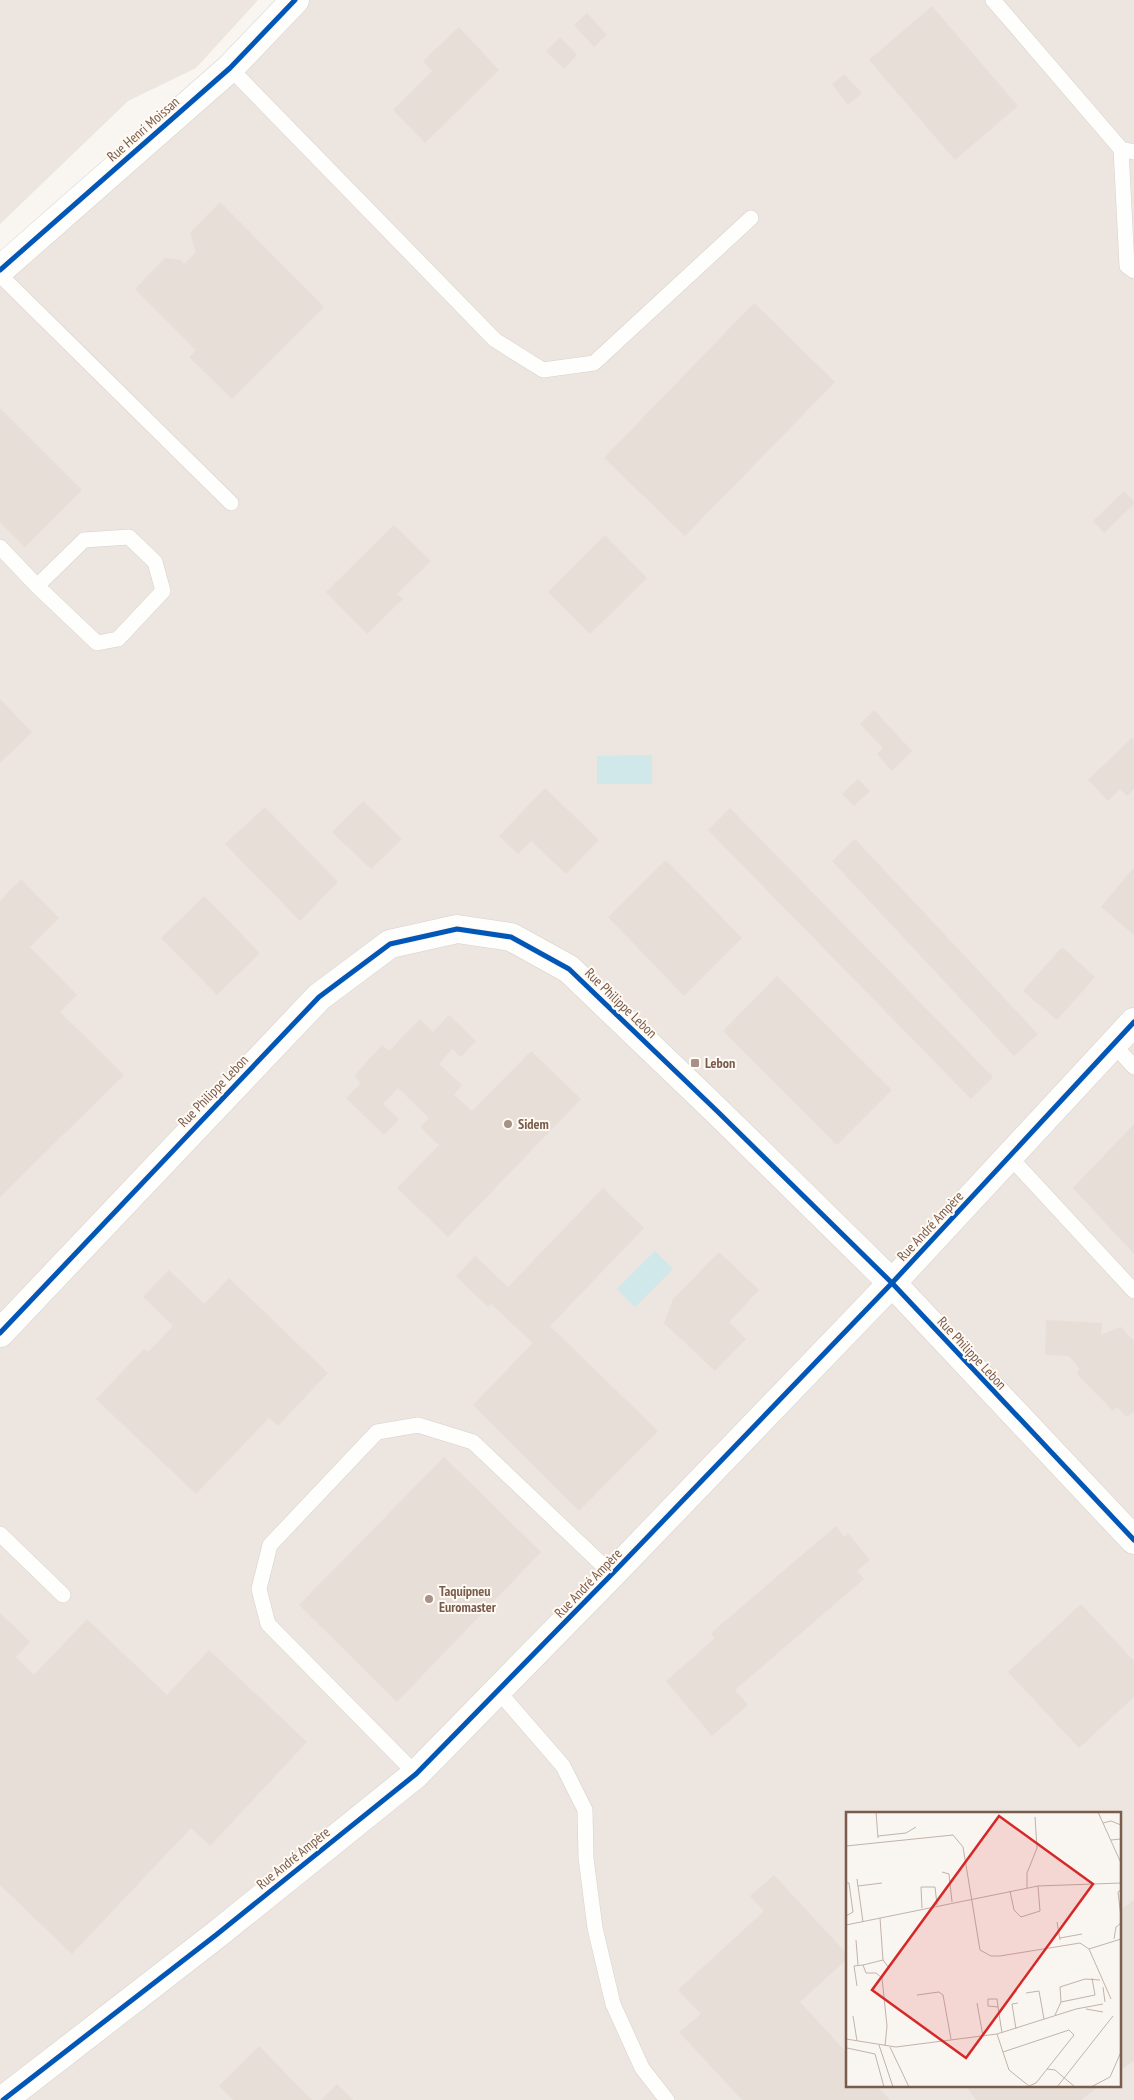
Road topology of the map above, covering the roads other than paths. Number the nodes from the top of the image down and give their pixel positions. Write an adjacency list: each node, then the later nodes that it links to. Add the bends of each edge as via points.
1 (295, 0): 3 (street, Rue Henri Moissan)
2 (993, 0): 4 (lane)
3 (230, 68): 5 (lane, via 495,340 543,370 594,363); 6 (street, Rue Henri Moissan)
4 (1127, 150): 7 (lane, via 1127,266)
5 (751, 218)
6 (0, 270)
7 (1134, 271)
8 (0, 275): 9 (lane)
9 (231, 503)
10 (0, 547): 11 (lane)
11 (37, 586): 11 (lane, via 97,643 118,639 162,591 155,562 129,537 84,540)
12 (1134, 1022): 13 (street, Rue André Ampère)
13 (1114, 1045): 14 (lane); 15 (street, Rue André Ampère)
14 (1134, 1068)
15 (1010, 1157): 16 (street, Rue André Ampère); 17 (lane)
16 (892, 1284): 18 (street, Rue Philippe Lebon, via 569,969 511,937 457,929 390,944 319,996); 20 (street, Rue Philippe Lebon); 21 (street, Rue André Ampère)
17 (1134, 1291)
18 (0, 1333)
19 (0, 1534): 22 (lane)
20 (1134, 1540)
21 (612, 1574): 23 (street, Rue André Ampère); 24 (lane, via 473,1442 418,1424 377,1432 270,1545 259,1589 268,1624)
22 (63, 1595)
23 (498, 1691): 24 (street, Rue André Ampère); 26 (lane, via 563,1766 585,1810 586,1858 595,1928 614,2004 642,2068)
24 (416, 1774): 25 (street, Rue André Ampère)
25 (3, 2100)
26 (667, 2100)

